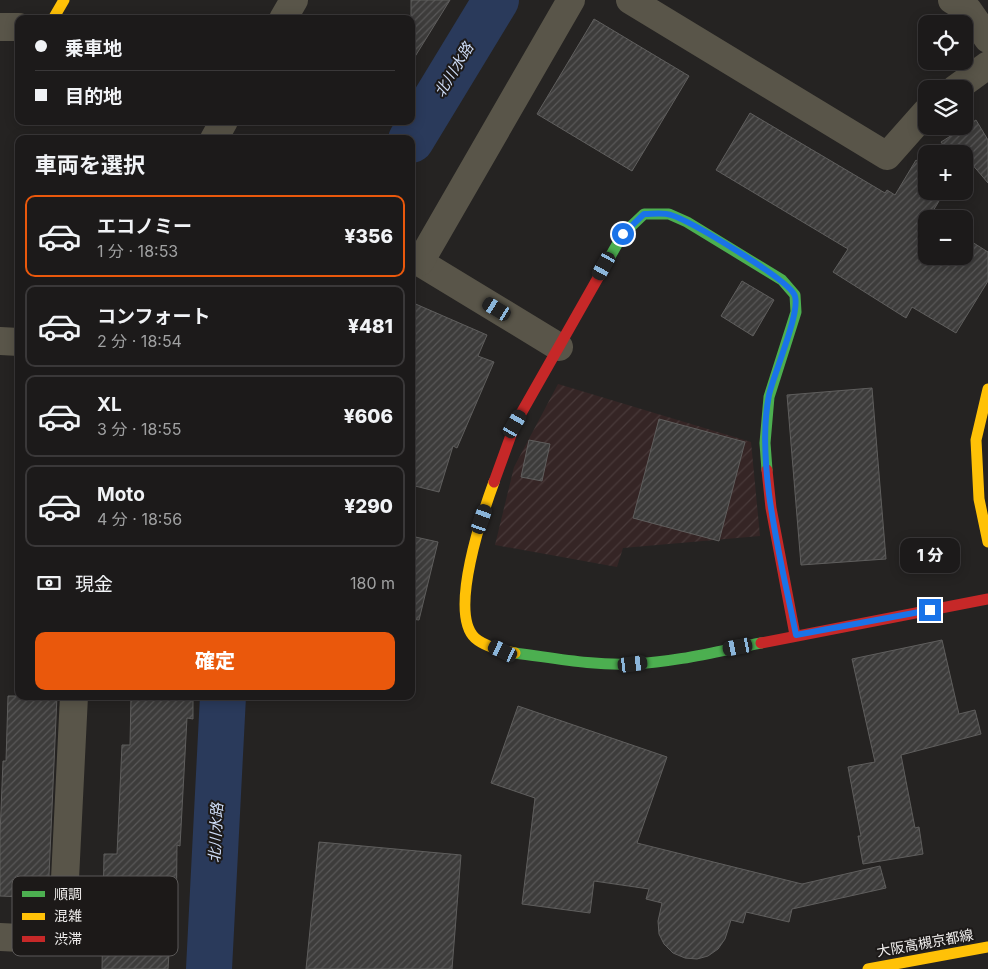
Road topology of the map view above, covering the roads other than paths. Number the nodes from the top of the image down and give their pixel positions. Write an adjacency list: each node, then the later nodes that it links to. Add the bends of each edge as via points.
1 (64, 0): 6 (street)
2 (294, 0): 7 (street)
3 (571, 0): 14 (street)
4 (630, 0): 13 (street, via 887,156)
5 (952, 0): 10 (street, via 968,10)
6 (55, 15)
7 (285, 15)
8 (0, 27): 9 (street)
9 (15, 27)
10 (988, 39)
11 (988, 65): 12 (street)
12 (967, 80)
13 (918, 121)
14 (416, 259): 17 (street)
15 (0, 341): 16 (street)
16 (15, 342)
17 (559, 347): 21 (street, via 515,424 482,519 465,592 465,619 475,638 503,651 582,662 633,664 681,658); 21 (street, via 623,234 644,214 669,214 687,222 782,280 795,295 796,312 769,397 766,443 772,508)
18 (988, 389): 19 (street, via 976,440 979,499)
19 (988, 542)
20 (988, 599): 21 (street)
21 (796, 635)
22 (74, 700): 23 (street)
23 (65, 876)
24 (988, 947): 25 (street, 大阪高槻京都線)
25 (868, 969)

